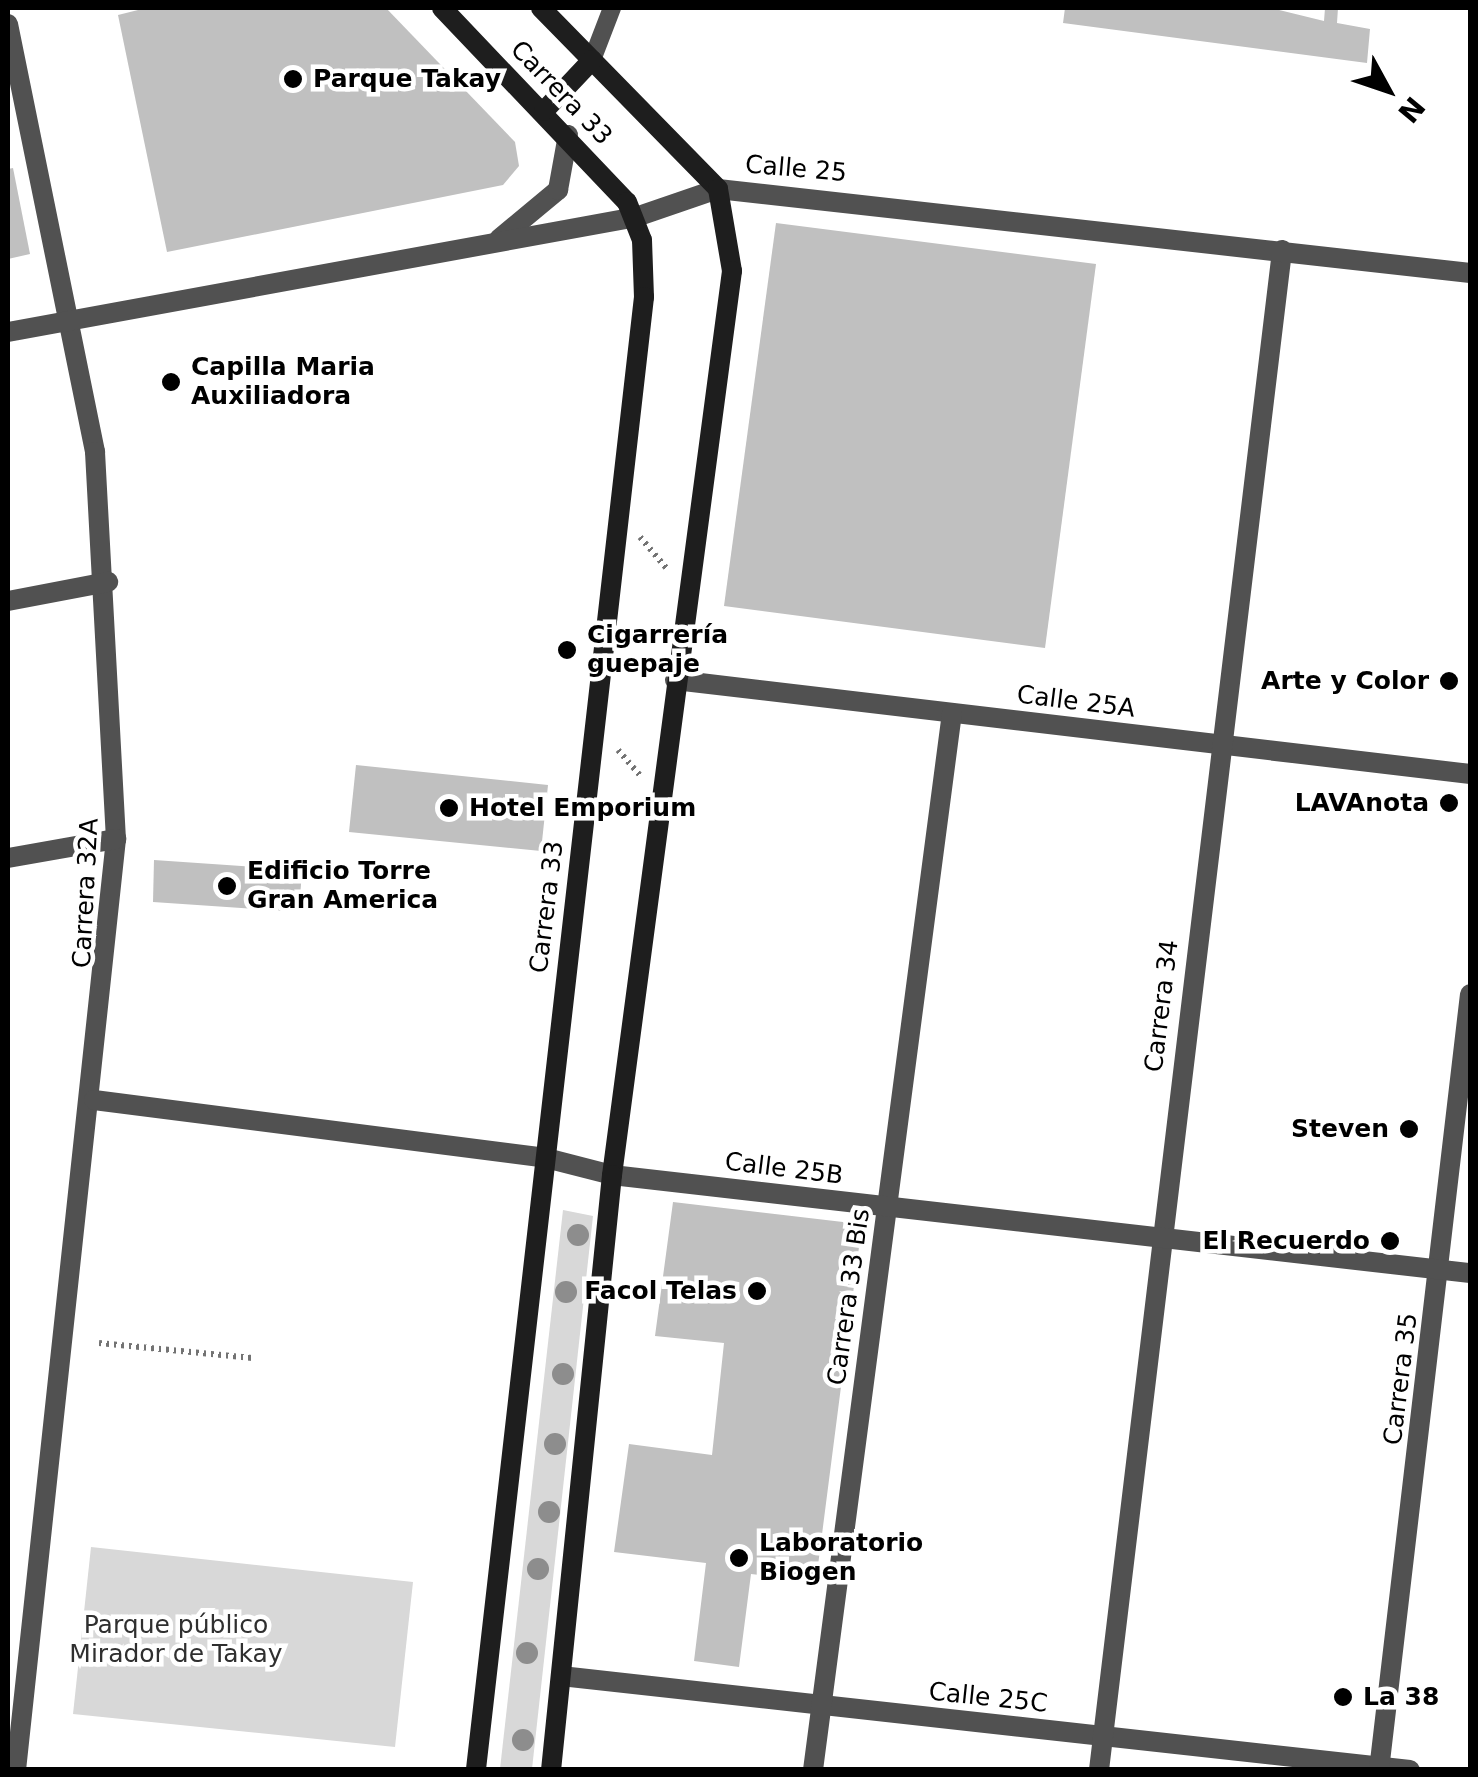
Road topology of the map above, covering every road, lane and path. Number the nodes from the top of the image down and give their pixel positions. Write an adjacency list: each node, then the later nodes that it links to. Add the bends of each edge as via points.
1 (442, 8): 6 (main road, Carrera 33)
2 (541, 8): 5 (main road, Carrera 33)
3 (612, 8): 5 (lane)
4 (8, 24): 13 (street, Carrera 32A)
5 (592, 60): 6 (main road); 8 (main road, Carrera 33)
6 (544, 111): 7 (main road, Carrera 33)
7 (568, 135): 9 (main road, Carrera 33); 10 (street, via 558,190)
8 (718, 189): 9 (street, Calle 25); 11 (street, Calle 25); 17 (main road, via 730,303)
9 (636, 217): 10 (street, Calle 25); 15 (main road, Carrera 33, via 644,314)
10 (493, 243): 13 (street, Calle 25)
11 (1282, 250): 12 (street, Calle 25); 22 (street, Carrera 34)
12 (1470, 273)
13 (72, 320): 14 (street, Calle 25); 16 (street, Carrera 32A)
14 (8, 332)
15 (620, 514): 17 (path); 21 (main road, Carrera 33)
16 (108, 582): 18 (street); 25 (street, Carrera 32A)
17 (688, 594): 19 (main road)
18 (8, 602)
19 (676, 680): 20 (street, Calle 25A); 24 (main road)
20 (952, 713): 22 (street, Calle 25A); 31 (street, Carrera 33 Bis)
21 (594, 723): 24 (path); 29 (main road, Carrera 33)
22 (1220, 744): 23 (street, Calle 25A); 32 (street, Carrera 34)
23 (1470, 774)
24 (660, 798): 30 (main road)
25 (116, 839): 26 (street); 28 (street, Carrera 32A)
26 (8, 858)
27 (1470, 994): 33 (street, Carrera 35)
28 (94, 1100): 29 (street, Calle 25B); 41 (street, Carrera 32A)
29 (542, 1157): 30 (street, Calle 25B); 42 (main road, Carrera 33)
30 (612, 1175): 31 (street, Calle 25B); 37 (main road)
31 (886, 1206): 32 (street, Calle 25B); 38 (street, Carrera 33 Bis)
32 (1158, 1238): 33 (street, Calle 25B); 39 (street, Carrera 34)
33 (1439, 1270): 34 (street, Calle 25B); 40 (street, Carrera 35)
34 (1470, 1273)
35 (99, 1343): 36 (path)
36 (252, 1358)
37 (562, 1676): 38 (street, Calle 25C); 43 (main road)
38 (820, 1704): 39 (street, Calle 25C); 44 (street, Carrera 33 Bis)
39 (1103, 1735): 40 (street, Calle 25C); 45 (street, Carrera 34)
40 (1380, 1768): 46 (street, Calle 25C)
41 (16, 1770)
42 (476, 1770)
43 (551, 1770)
44 (814, 1770)
45 (1099, 1770)
46 (1410, 1770)

